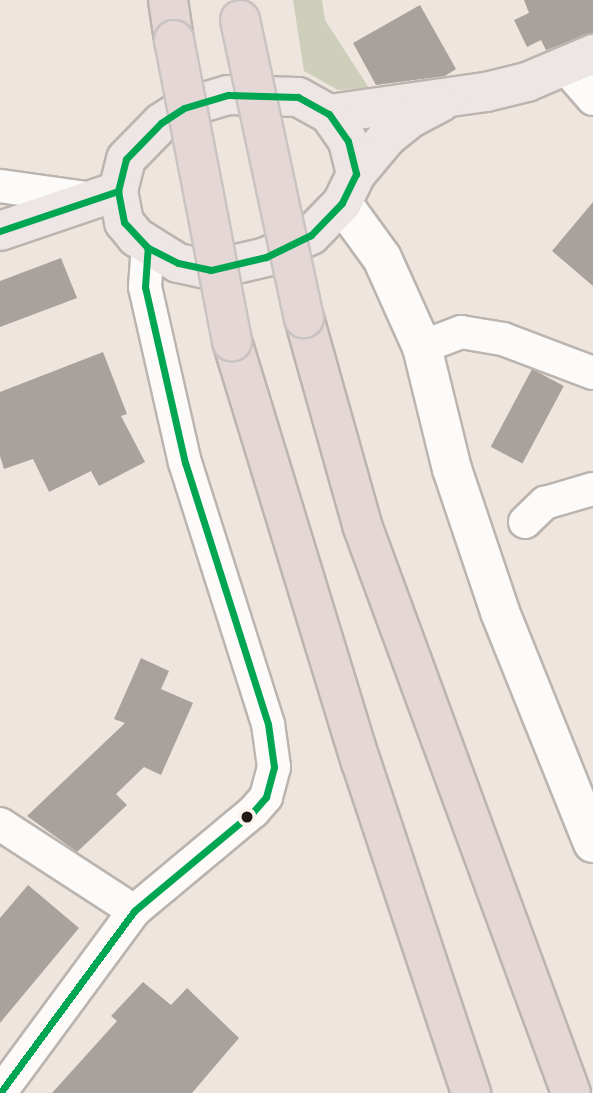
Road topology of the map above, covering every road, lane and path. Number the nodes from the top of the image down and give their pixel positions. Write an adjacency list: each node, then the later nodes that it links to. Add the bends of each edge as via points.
1 (168, 0): 20 (highway, bridge, via 232,341 361,762)
2 (239, 10): 21 (highway, bridge, via 304,318 362,525)
3 (580, 61): 4 (street); 5 (main road)
4 (593, 99)
5 (441, 102): 6 (main road, via 382,104); 8 (main road, via 409,119)
6 (329, 114): 8 (main road, via 348,141); 9 (main road, via 298,97 228,95 184,108 126,159)
7 (0, 186): 9 (street)
8 (349, 189): 11 (main road, via 311,235 266,257 211,270 178,263); 12 (street)
9 (102, 195): 10 (main road); 11 (main road)
10 (0, 231)
11 (148, 248): 18 (street, via 145,287 185,463 268,724 274,767 266,797 253,813)
12 (422, 347): 13 (street, via 461,332 503,339); 17 (street, via 452,469 500,612)
13 (593, 373)
14 (593, 489): 15 (street, via 545,503)
15 (525, 522)
16 (0, 824): 18 (street)
17 (593, 843)
18 (134, 911): 19 (street)
19 (0, 1093)
20 (471, 1093)
21 (571, 1093)

